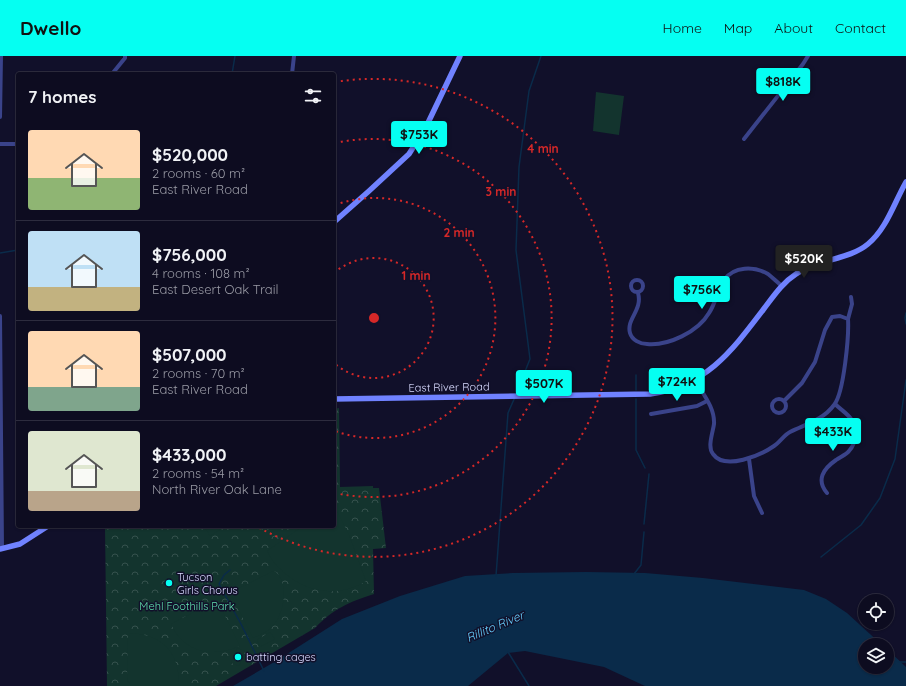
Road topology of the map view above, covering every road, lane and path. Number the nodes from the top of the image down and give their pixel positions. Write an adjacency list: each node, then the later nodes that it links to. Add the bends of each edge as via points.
1 (1, 56): 8 (street)
2 (125, 56): 6 (street)
3 (294, 56): 7 (street)
4 (460, 56): 13 (street, via 426,127 409,154)
5 (808, 56): 9 (street)
6 (114, 72)
7 (292, 72)
8 (0, 117)
9 (744, 139)
10 (0, 144): 11 (street)
11 (16, 144)
12 (906, 182): 14 (street, East River Road, via 882,228 868,245 855,252 806,268)
13 (336, 220)
14 (782, 286): 15 (street, via 761,271 737,270 724,280 709,314 693,330 675,340 659,344 642,344 630,334 630,325 640,304); 19 (street, East River Road, via 730,351)
15 (638, 293)
16 (851, 297): 18 (street)
17 (0, 316): 29 (street)
18 (848, 319): 22 (street, via 832,317 815,362 802,383); 23 (street, via 849,331 842,383)
19 (695, 380): 20 (street, East River Road, via 674,389 650,394); 21 (street)
20 (336, 399)
21 (707, 401): 24 (street, via 697,406); 25 (street, via 714,422 712,454 729,462)
22 (784, 401)
23 (835, 404): 25 (street, via 824,416 789,433 774,446); 26 (street, via 851,418 856,428 855,441 849,452 824,471 822,487)
24 (651, 414)
25 (749, 459): 27 (street, via 754,496)
26 (827, 493)
27 (762, 513)
28 (45, 528): 29 (street, via 20,544)
29 (1, 549)

